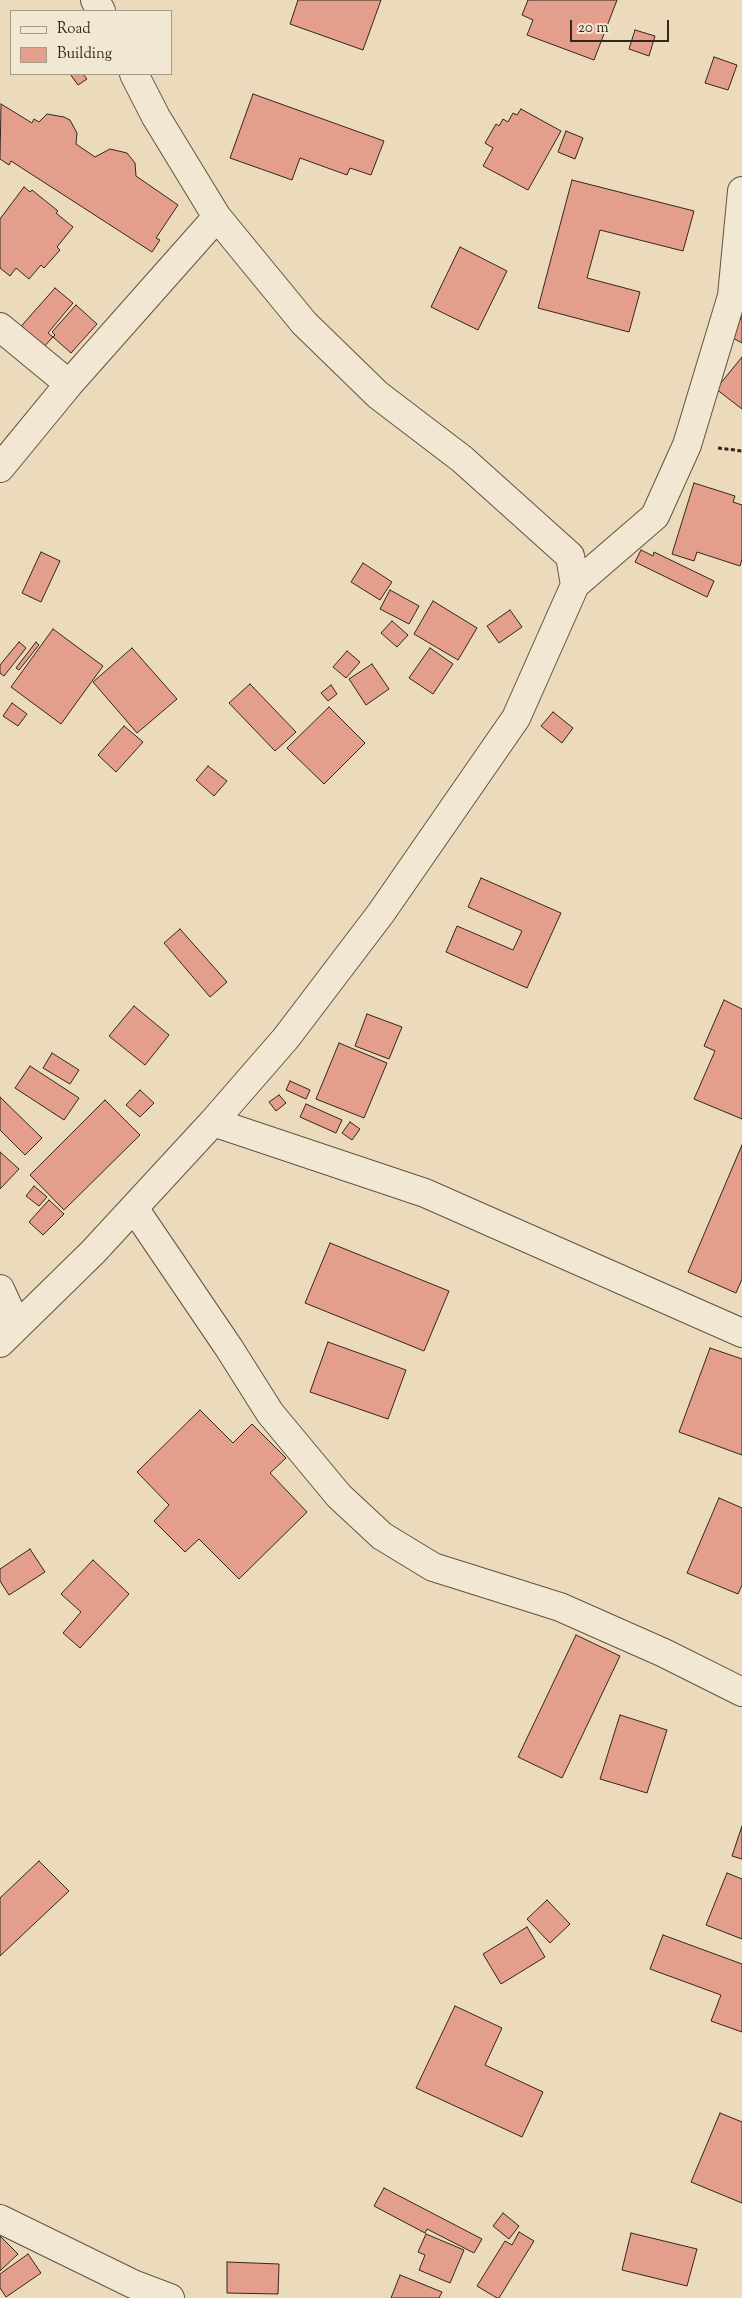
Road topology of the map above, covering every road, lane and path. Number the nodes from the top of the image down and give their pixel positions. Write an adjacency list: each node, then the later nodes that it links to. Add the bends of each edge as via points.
1 (135, 75): 3 (street)
2 (742, 191): 7 (street, via 732,296 687,445 655,516)
3 (217, 217): 5 (street); 7 (street, via 304,322 378,395 462,459 570,556)
4 (0, 327): 5 (street)
5 (69, 384): 6 (street)
6 (0, 468)
7 (575, 585): 8 (street, via 516,718 381,913 286,1038)
8 (213, 1122): 9 (street); 11 (street, via 425,1193)
9 (134, 1208): 12 (street); 13 (street, via 270,1414 339,1496 382,1536 433,1567 560,1608 664,1653)
10 (0, 1289): 12 (street)
11 (742, 1332)
12 (8, 1335)
13 (742, 1692)
14 (0, 2219): 15 (street, via 133,2284)
15 (170, 2298)

